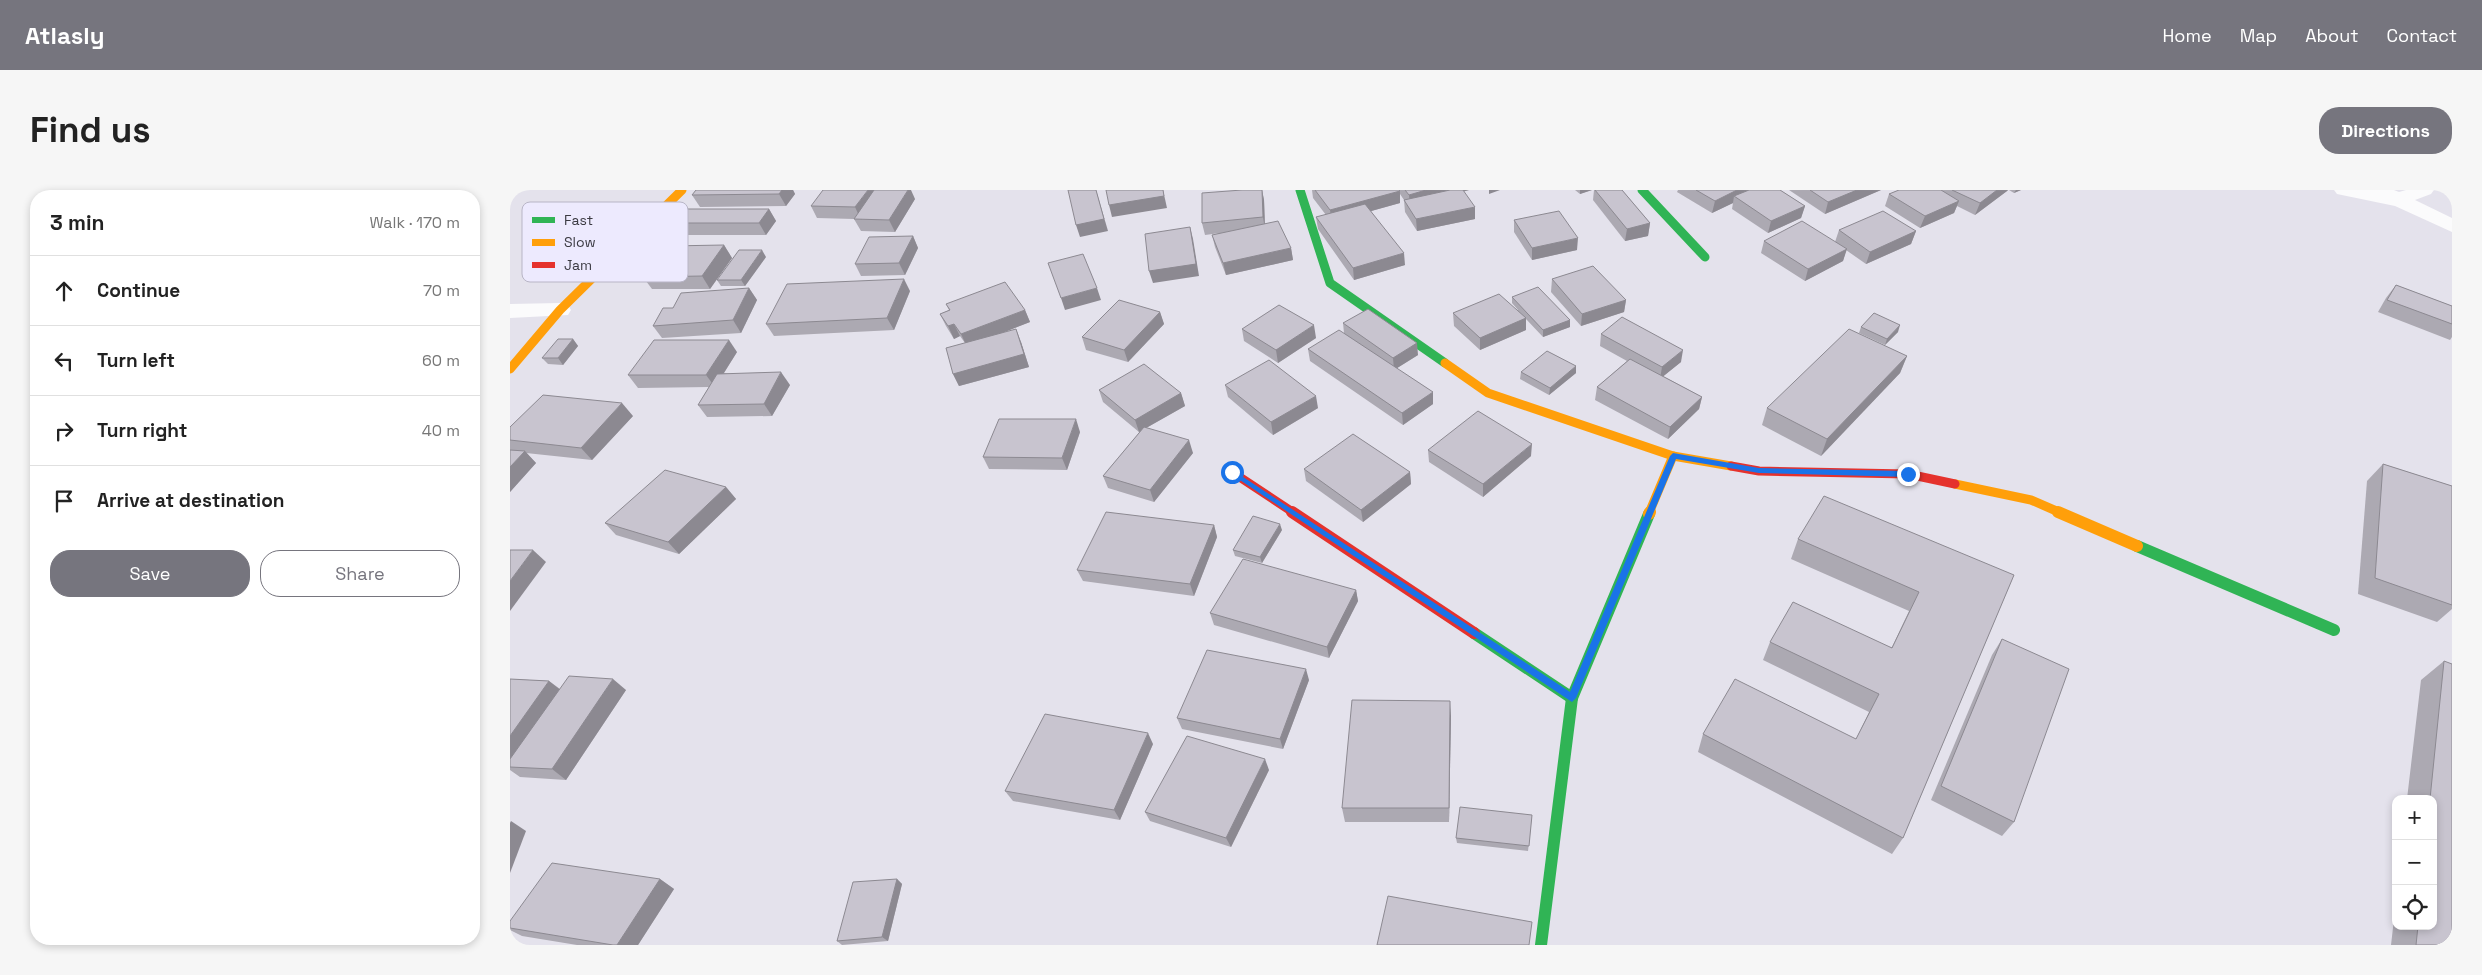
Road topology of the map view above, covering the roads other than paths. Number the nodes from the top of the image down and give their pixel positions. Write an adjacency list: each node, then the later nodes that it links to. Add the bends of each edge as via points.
1 (682, 190): 7 (street)
2 (1300, 190): 14 (street, via 1330,282 1488,393)
3 (1642, 190): 9 (street)
4 (2344, 190): 6 (street)
5 (2424, 190): 6 (street)
6 (2390, 195): 8 (street)
7 (670, 202)
8 (2452, 226)
9 (1705, 257)
10 (588, 282): 11 (street)
11 (560, 310): 12 (street); 13 (street)
12 (510, 311)
13 (510, 369)
14 (1673, 456): 16 (street, via 1759,470 1908,474 2031,500); 17 (street)
15 (1232, 472): 17 (street)
16 (2334, 630)
17 (1572, 698): 18 (street)
18 (1541, 945)

